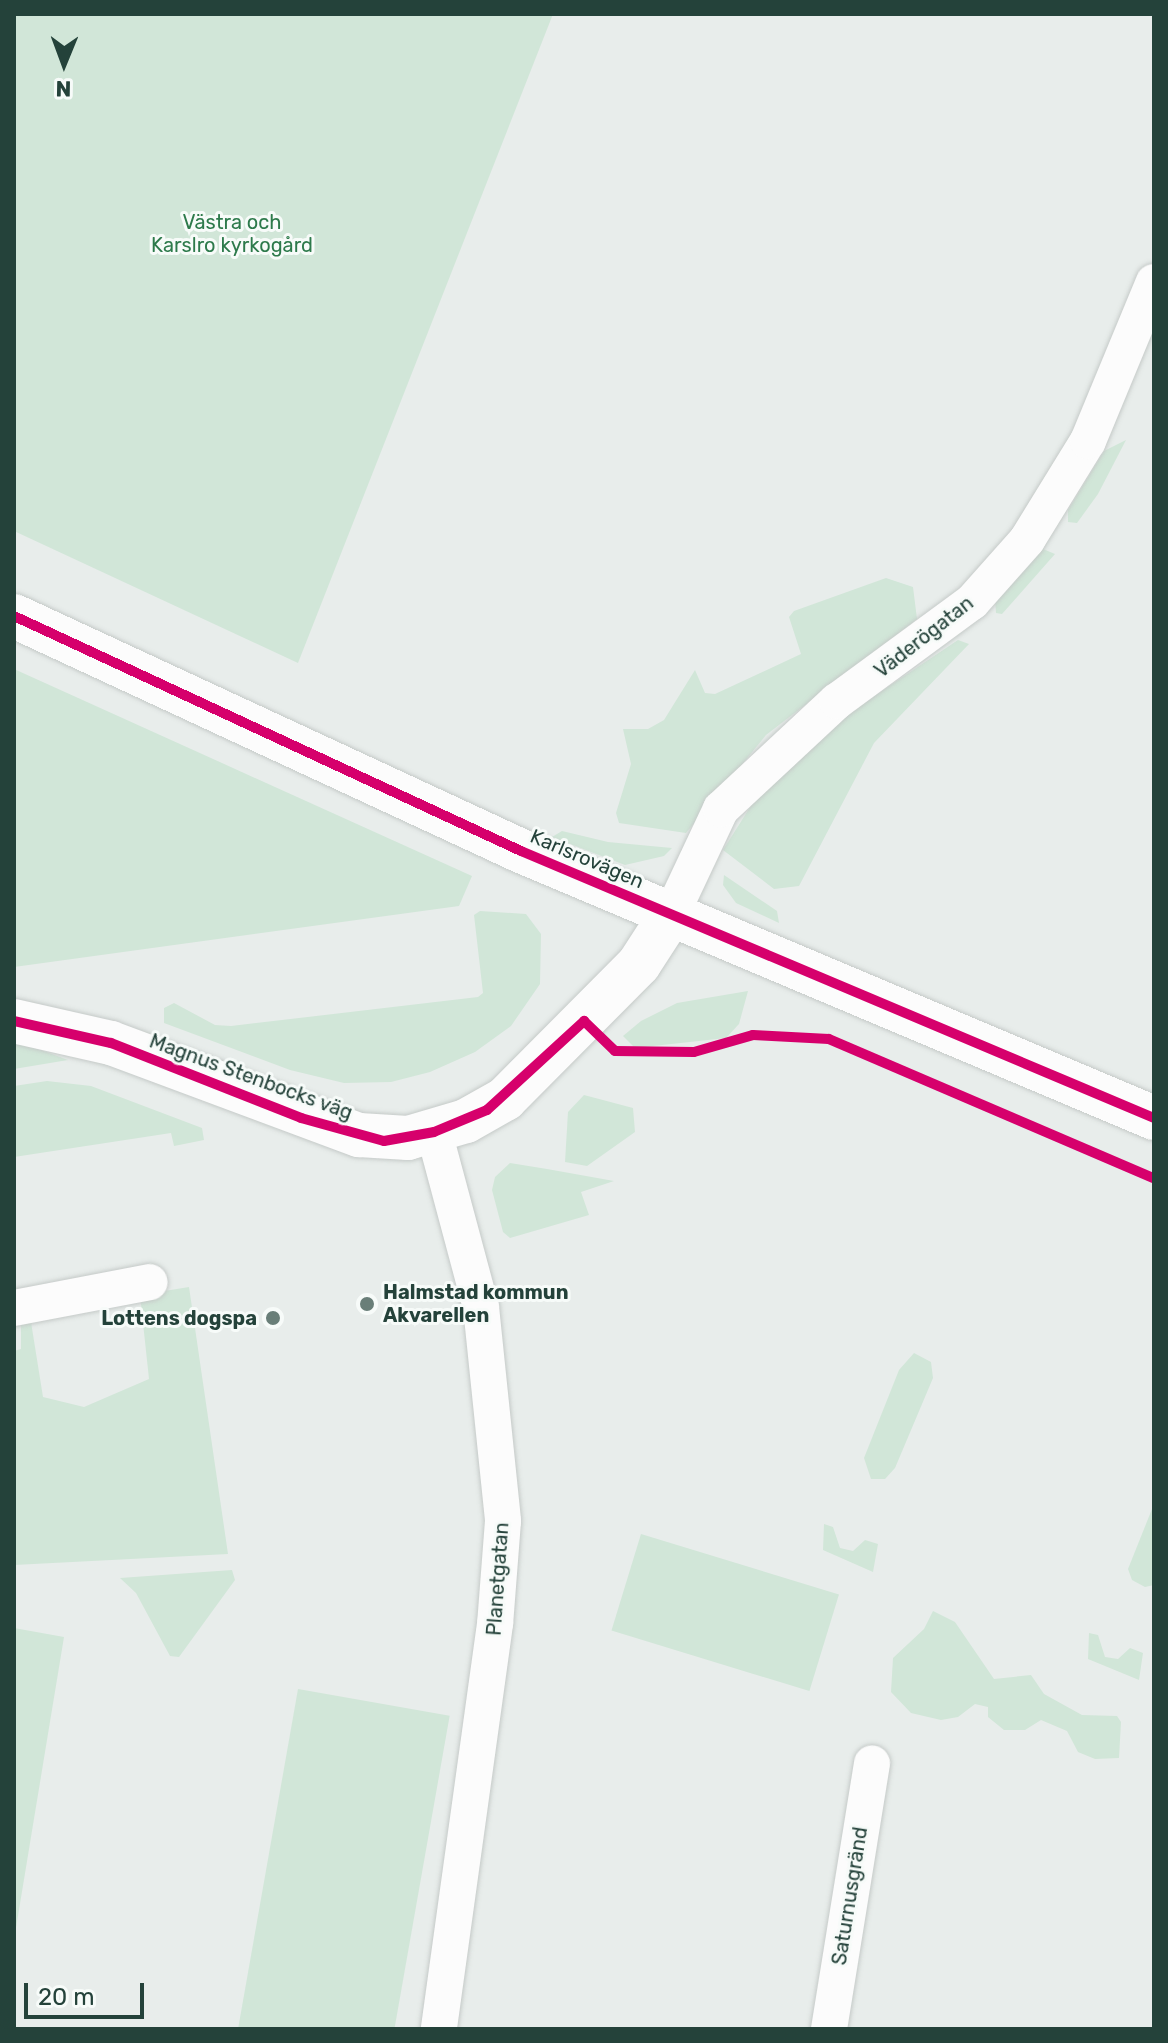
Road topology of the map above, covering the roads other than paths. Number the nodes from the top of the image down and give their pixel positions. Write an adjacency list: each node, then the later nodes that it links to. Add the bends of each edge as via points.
1 (1154, 282): 3 (street, Väderögatan, via 1088,441 1027,540 972,602 837,701 721,809)
2 (14, 616): 3 (street, Karlsrovägen, via 521,851)
3 (672, 913): 5 (street, Karlsrovägen); 6 (street, Magnus Stenbocks väg, via 639,964 544,1064 487,1110)
4 (14, 1021): 6 (street, Magnus Stenbocks väg, via 111,1043 359,1135 384,1141)
5 (1151, 1110)
6 (434, 1132): 10 (street, Planetgatan, via 481,1307 503,1521 495,1624)
7 (150, 1282): 8 (street)
8 (14, 1308)
9 (872, 1763): 11 (street, Saturnusgränd)
10 (439, 2029)
11 (829, 2029)

